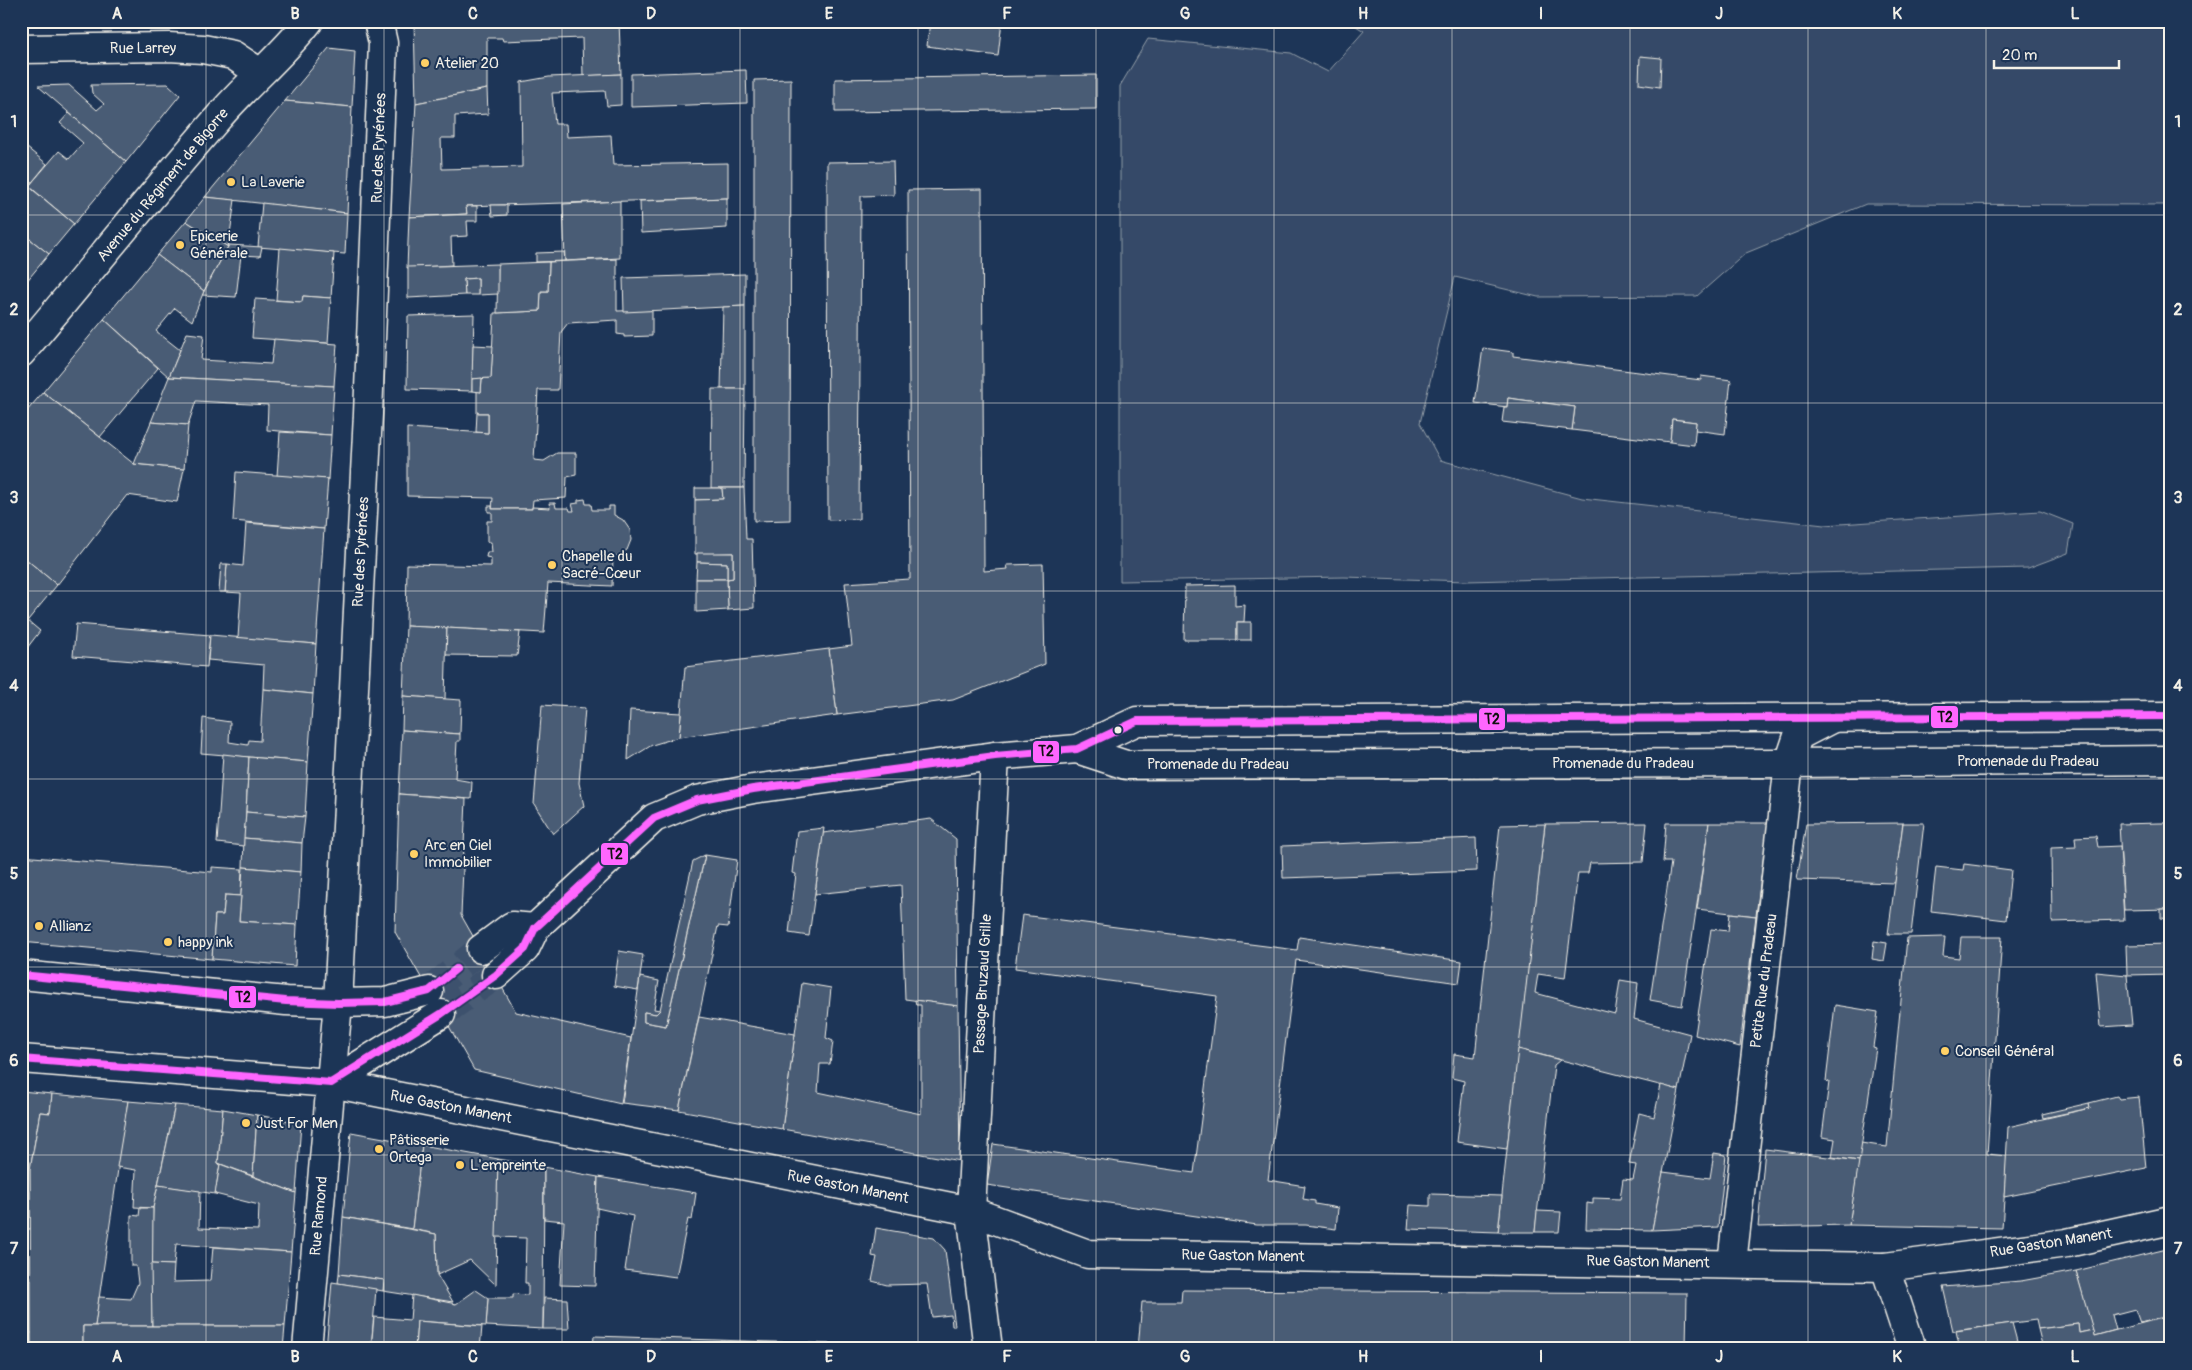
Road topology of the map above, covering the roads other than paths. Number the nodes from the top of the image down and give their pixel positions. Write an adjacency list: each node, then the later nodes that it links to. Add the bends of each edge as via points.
1 (309, 21): 4 (street, Avenue du Régiment de Bigorre)
2 (378, 21): 16 (street, Rue des Pyrénées, via 383,42)
3 (21, 49): 4 (street, Rue Larrey, via 202,49 233,55)
4 (260, 72): 5 (street, Avenue du Régiment de Bigorre)
5 (21, 353)
6 (2171, 716): 7 (street, Promenade du Pradeau)
7 (1830, 719): 8 (street, Promenade du Pradeau, via 1137,721); 11 (street, Petite Rue du Pradeau, via 1798,736)
8 (1077, 749): 9 (street, Promenade du Pradeau); 11 (street, Promenade du Pradeau, via 1126,764)
9 (995, 756): 12 (street, Promenade du Pradeau, via 753,789 697,800 654,818); 19 (street, Passage Bruzaud Grille)
10 (2171, 760): 11 (street, Promenade du Pradeau)
11 (1789, 763): 21 (street, Petite Rue du Pradeau)
12 (535, 928): 13 (street, via 512,926); 15 (street, Promenade du Pradeau, via 525,949)
13 (481, 949)
14 (21, 975): 16 (street, via 286,1001)
15 (496, 975)
16 (338, 1003): 18 (street, Rue des Pyrénées); 18 (street, via 435,1002)
17 (21, 1059): 18 (street, Rue Gaston Manent)
18 (330, 1083): 19 (street, Rue Gaston Manent); 23 (street, Rue Ramond)
19 (971, 1211): 21 (street, Rue Gaston Manent, via 1088,1254); 24 (street, Passage Bruzaud Grille)
20 (2171, 1220): 22 (street, Rue Gaston Manent, via 2067,1243)
21 (1732, 1264): 22 (street, Rue Gaston Manent)
22 (1885, 1267): 25 (street)
23 (307, 1349)
24 (988, 1349)
25 (1912, 1349)

